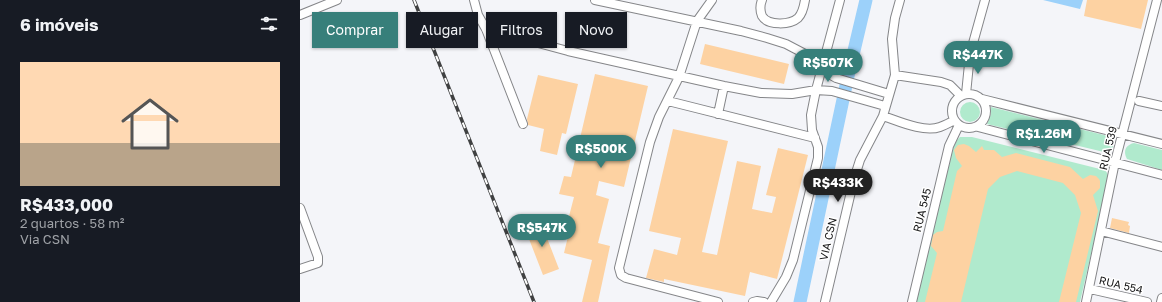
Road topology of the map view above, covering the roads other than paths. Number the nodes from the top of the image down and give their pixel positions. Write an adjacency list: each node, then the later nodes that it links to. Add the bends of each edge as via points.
1 (337, 0): 12 (street)
2 (474, 0): 15 (street, via 478,16)
3 (598, 0): 14 (street)
4 (712, 0): 14 (street)
5 (762, 0): 6 (street, via 763,18 779,23 791,22 798,18 803,11)
6 (805, 0)
7 (840, 0): 18 (street)
8 (900, 0): 19 (street, via 892,39)
9 (985, 0): 24 (street, via 970,54)
10 (1157, 0): 11 (street, RUA 539)
11 (1153, 13): 13 (street); 35 (street, RUA 539)
12 (300, 15)
13 (1162, 16)
14 (696, 21): 18 (street, via 786,44 807,55); 20 (street)
15 (486, 29)
16 (493, 48): 33 (street)
17 (557, 48): 20 (street)
18 (822, 70): 22 (street); 23 (street, via 836,78)
19 (895, 75): 23 (street); 24 (street, via 950,84)
20 (679, 77): 21 (street); 26 (street)
21 (724, 86): 22 (street, via 761,93 792,94); 30 (street)
22 (816, 90): 28 (street, via 832,91); 36 (street, via 811,115)
23 (889, 94): 28 (street, VIA CSN)
24 (964, 95): 25 (street, via 972,94); 32 (street, via 954,104 952,115)
25 (982, 100): 34 (street, via 987,114); 35 (street)
26 (668, 101): 30 (street); 48 (street, via 658,118 650,142 619,268 621,275 626,278)
27 (1139, 101): 29 (street)
28 (885, 106): 31 (street, VIA CSN)
29 (1162, 106)
30 (718, 114): 36 (street)
31 (882, 116): 32 (street, via 928,129); 52 (street, VIA CSN, via 860,160 854,179)
32 (957, 123): 34 (street, via 968,129); 53 (street, RUA 545, via 949,146)
33 (523, 124)
34 (978, 127): 40 (street)
35 (1122, 133): 37 (street); 39 (street, RUA 539)
36 (815, 138): 51 (street, via 818,158 793,260)
37 (1141, 138): 38 (street); 39 (street, via 1126,142)
38 (1162, 144)
39 (1118, 152): 40 (street, RUA 539)
40 (1115, 162): 41 (street); 43 (street, RUA 539)
41 (1162, 175)
42 (300, 208): 45 (street, via 318,263)
43 (1101, 231): 44 (street); 46 (street, RUA 539)
44 (1162, 247)
45 (300, 269)
46 (1090, 289): 54 (street, RUA 539); 55 (street, RUA 554)
47 (1162, 298): 56 (street)
48 (718, 302)
49 (753, 302): 50 (street)
50 (764, 302)
51 (771, 302)
52 (825, 302)
53 (912, 302)
54 (1086, 302)
55 (1147, 302)
56 (1161, 302)

